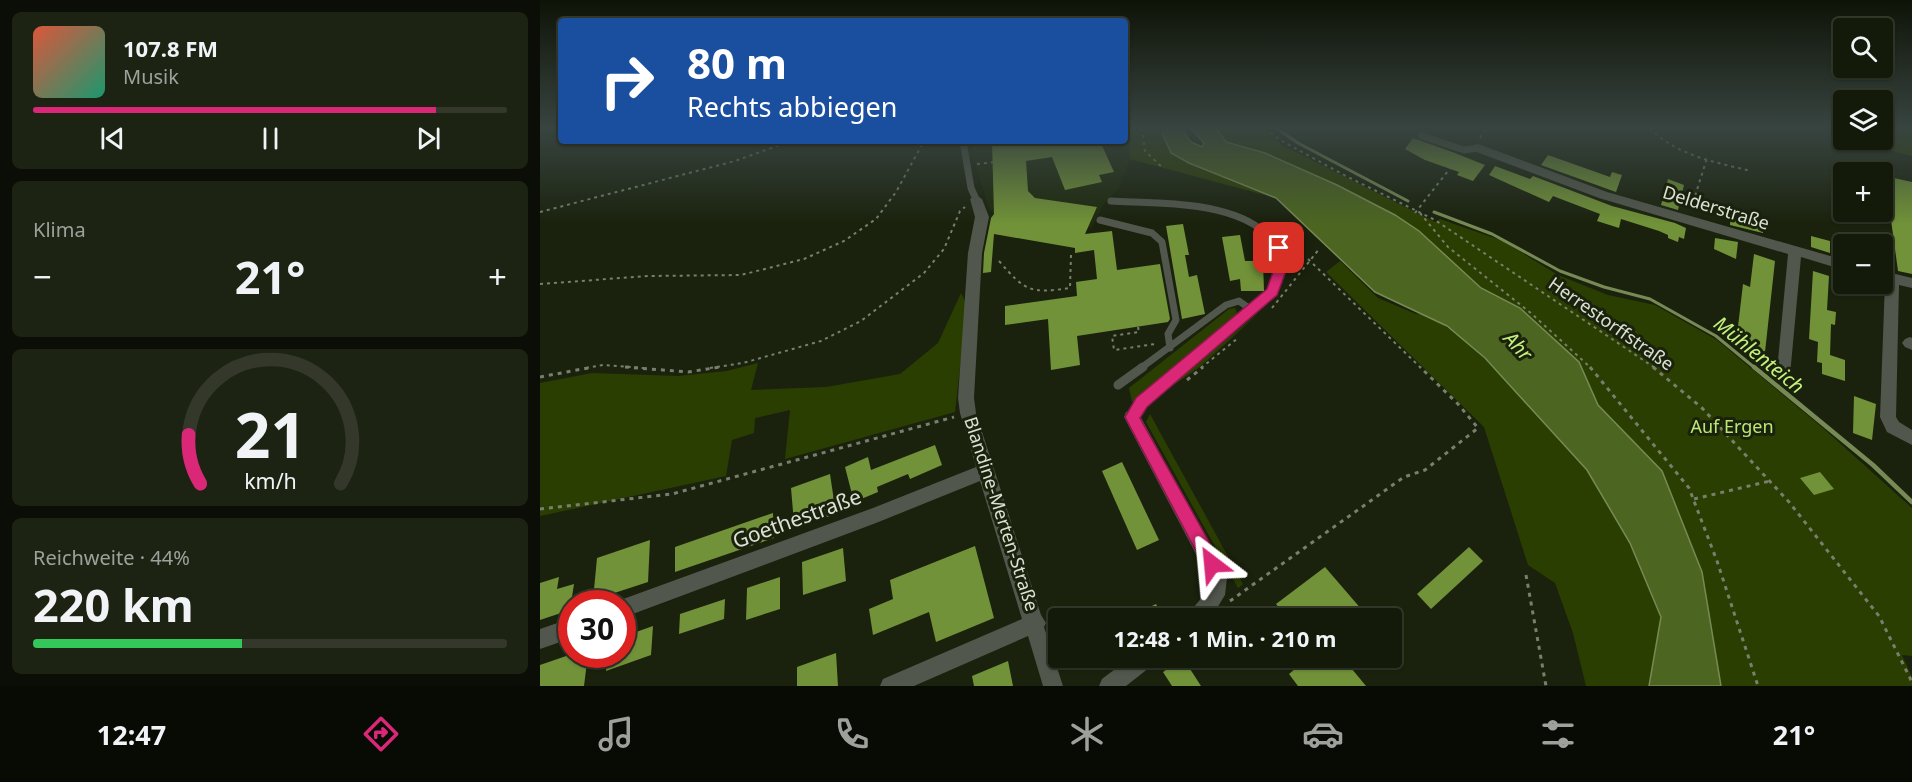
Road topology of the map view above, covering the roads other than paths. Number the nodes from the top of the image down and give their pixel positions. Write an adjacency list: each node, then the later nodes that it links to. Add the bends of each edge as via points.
1 (966, 160): 3 (lane)
2 (1510, 160): 6 (street, Delderstraße, via 1603,195)
3 (976, 199): 17 (street, Blandine-Merten-Straße, via 982,217 975,253 966,398)
4 (1111, 201): 11 (lane, via 1226,213 1254,222 1270,234 1279,248 1280,278 1273,291)
5 (1100, 220): 12 (lane, via 1152,233 1162,242 1176,320 1168,334)
6 (1795, 252): 7 (street, Delderstraße); 13 (street)
7 (1833, 262)
8 (1893, 278): 9 (street)
9 (1912, 283)
10 (1887, 294): 16 (street, via 1888,417 1893,427)
11 (1247, 315): 12 (lane, via 1243,303 1234,301); 15 (lane, via 1142,402)
12 (1170, 348): 14 (lane)
13 (1785, 371)
14 (1118, 385)
15 (1132, 417): 19 (street, via 1218,578 1218,591)
16 (1912, 438)
17 (987, 470): 18 (street, Goethestraße); 20 (street, Blandine-Merten-Straße)
18 (636, 604)
19 (1207, 608)
20 (1036, 623): 24 (street); 25 (street, Blandine-Merten-Straße)
21 (558, 633): 22 (street)
22 (540, 639)
23 (1133, 668): 26 (street)
24 (890, 686)
25 (1053, 686)
26 (1109, 686)

